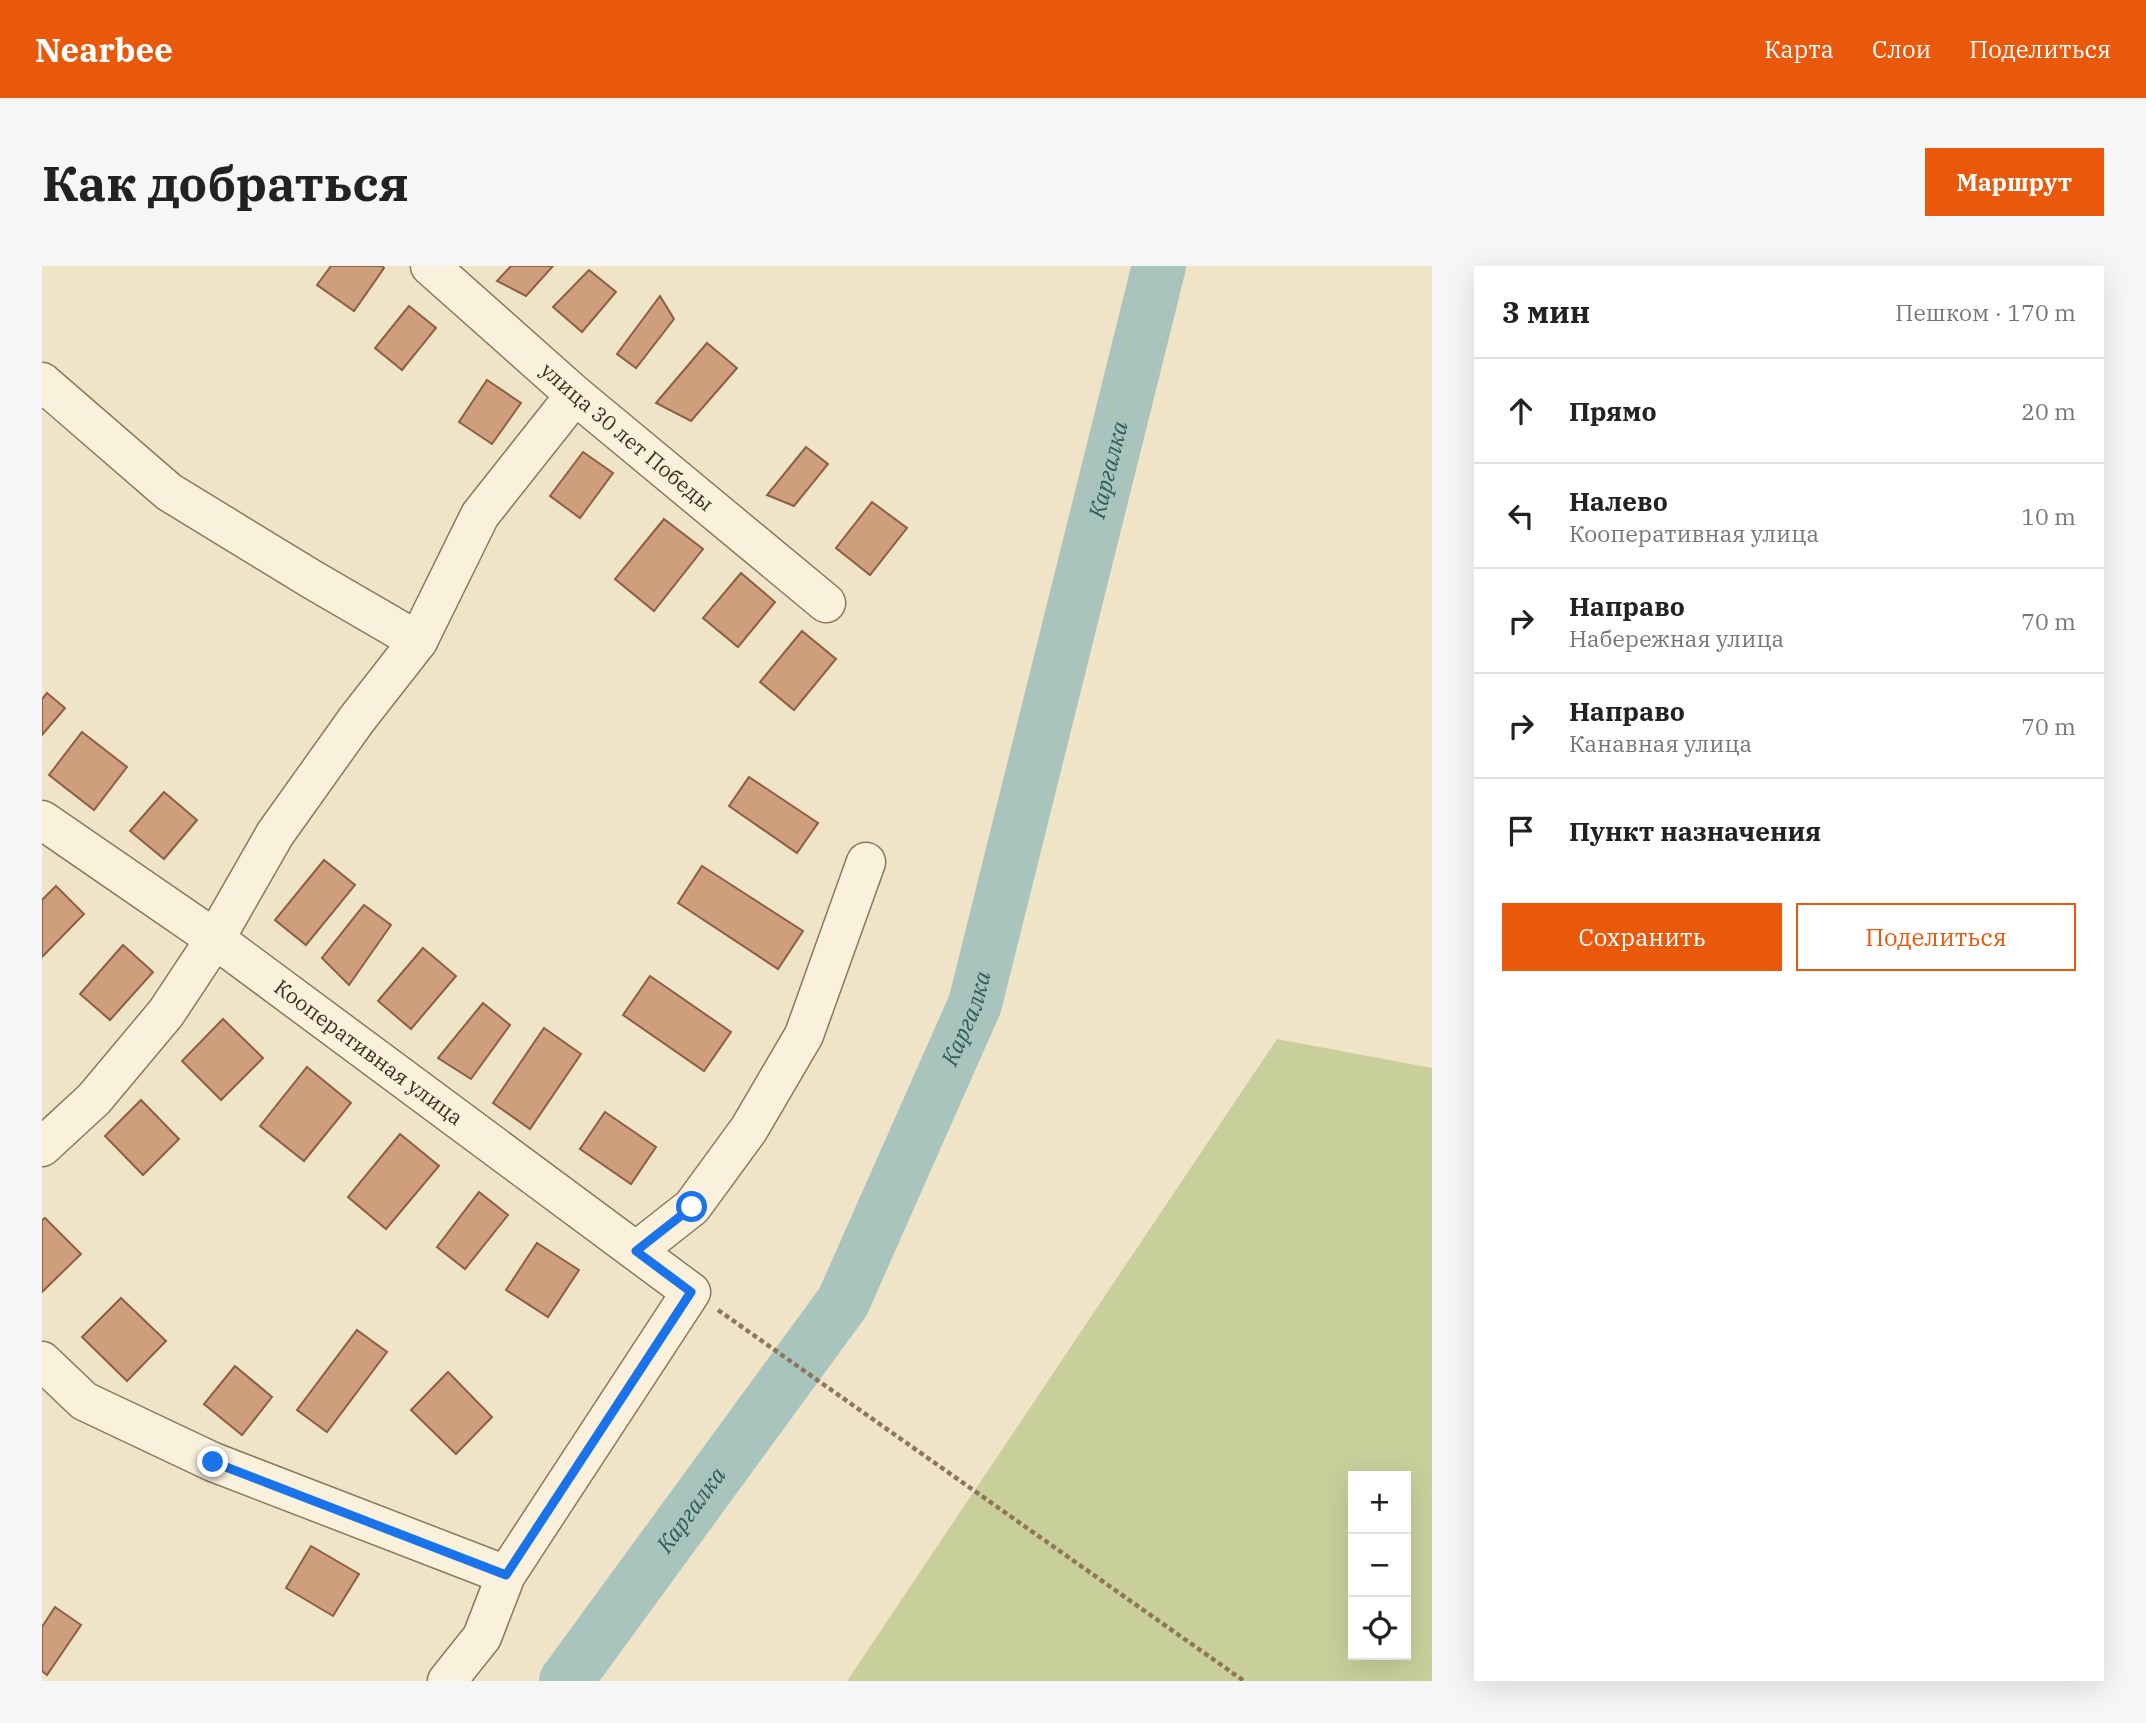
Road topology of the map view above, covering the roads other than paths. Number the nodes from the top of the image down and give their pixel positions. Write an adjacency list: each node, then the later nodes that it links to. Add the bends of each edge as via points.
1 (430, 266): 2 (street, улица 30 лет Победы)
2 (471, 279): 4 (street, улица 30 лет Победы)
3 (42, 382): 6 (street, via 169,492)
4 (575, 395): 5 (street, улица 30 лет Победы); 6 (street, via 480,515)
5 (826, 603)
6 (418, 641): 9 (street, via 275,834)
7 (42, 820): 9 (street, Кооперативная улица)
8 (866, 862): 11 (street, via 804,1035 749,1129 692,1207)
9 (215, 939): 10 (street, via 166,1013 94,1099); 11 (street, Кооперативная улица)
10 (42, 1147)
11 (636, 1251): 13 (street, Кооперативная улица, via 691,1292)
12 (42, 1361): 13 (street, via 84,1401 213,1462)
13 (506, 1575): 14 (street, via 482,1637)
14 (447, 1681)

